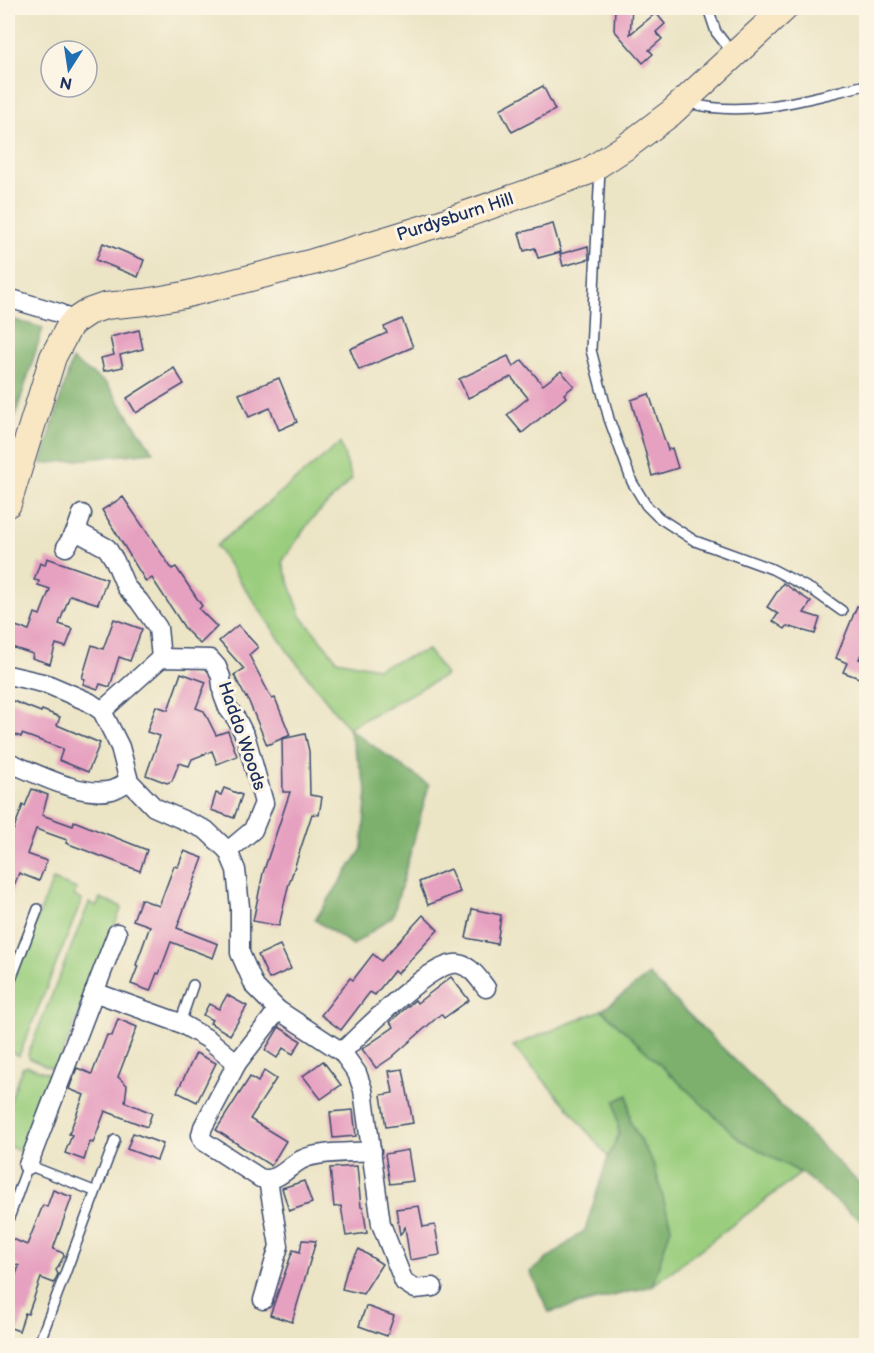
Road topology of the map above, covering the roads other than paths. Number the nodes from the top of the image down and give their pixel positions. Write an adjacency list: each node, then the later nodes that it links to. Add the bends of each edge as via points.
1 (708, 8): 3 (lane, via 716,33)
2 (785, 8): 3 (main road, Purdysburn Hill)
3 (734, 55): 5 (main road, Purdysburn Hill)
4 (867, 86): 5 (lane, via 763,108 711,108)
5 (684, 101): 6 (main road, Purdysburn Hill)
6 (600, 163): 8 (main road, Purdysburn Hill, via 587,172 521,196 313,262 184,295 105,306); 11 (lane, via 591,350 609,419 632,482 658,517 695,541 772,569)
7 (8, 298): 8 (street, via 59,313)
8 (73, 322): 9 (main road, via 53,357)
9 (8, 504)
10 (74, 531): 12 (street, via 107,548 116,561 126,587 158,628)
11 (842, 611)
12 (161, 658): 14 (street); 17 (street, Haddo Woods, via 210,659 221,677 228,708 246,738 264,803 253,830)
13 (8, 675): 14 (street, via 47,684)
14 (102, 711): 16 (street, via 120,747)
15 (8, 762): 16 (street, via 69,787 93,792 113,790)
16 (129, 781): 17 (street, via 154,807 206,830)
17 (228, 851): 25 (street, via 236,870 240,953 255,987)
18 (38, 909): 20 (lane)
19 (117, 933): 24 (street)
20 (12, 961): 22 (lane)
21 (193, 985): 26 (lane)
22 (8, 987)
23 (486, 988): 27 (street, via 472,971 460,964 450,964 400,996)
24 (94, 992): 26 (street); 31 (street)
25 (278, 1010): 27 (street); 28 (street)
26 (180, 1023): 28 (street)
27 (342, 1052): 30 (street, via 363,1090)
28 (237, 1063): 32 (street, via 202,1126 201,1135 203,1141)
29 (115, 1140): 33 (lane)
30 (372, 1151): 32 (street, via 302,1159); 35 (street, via 381,1224 404,1282 416,1289)
31 (28, 1165): 33 (lane); 34 (lane)
32 (268, 1180): 36 (street, via 279,1246)
33 (94, 1191): 37 (lane)
34 (8, 1221)
35 (433, 1287)
36 (263, 1300)
37 (38, 1346)

